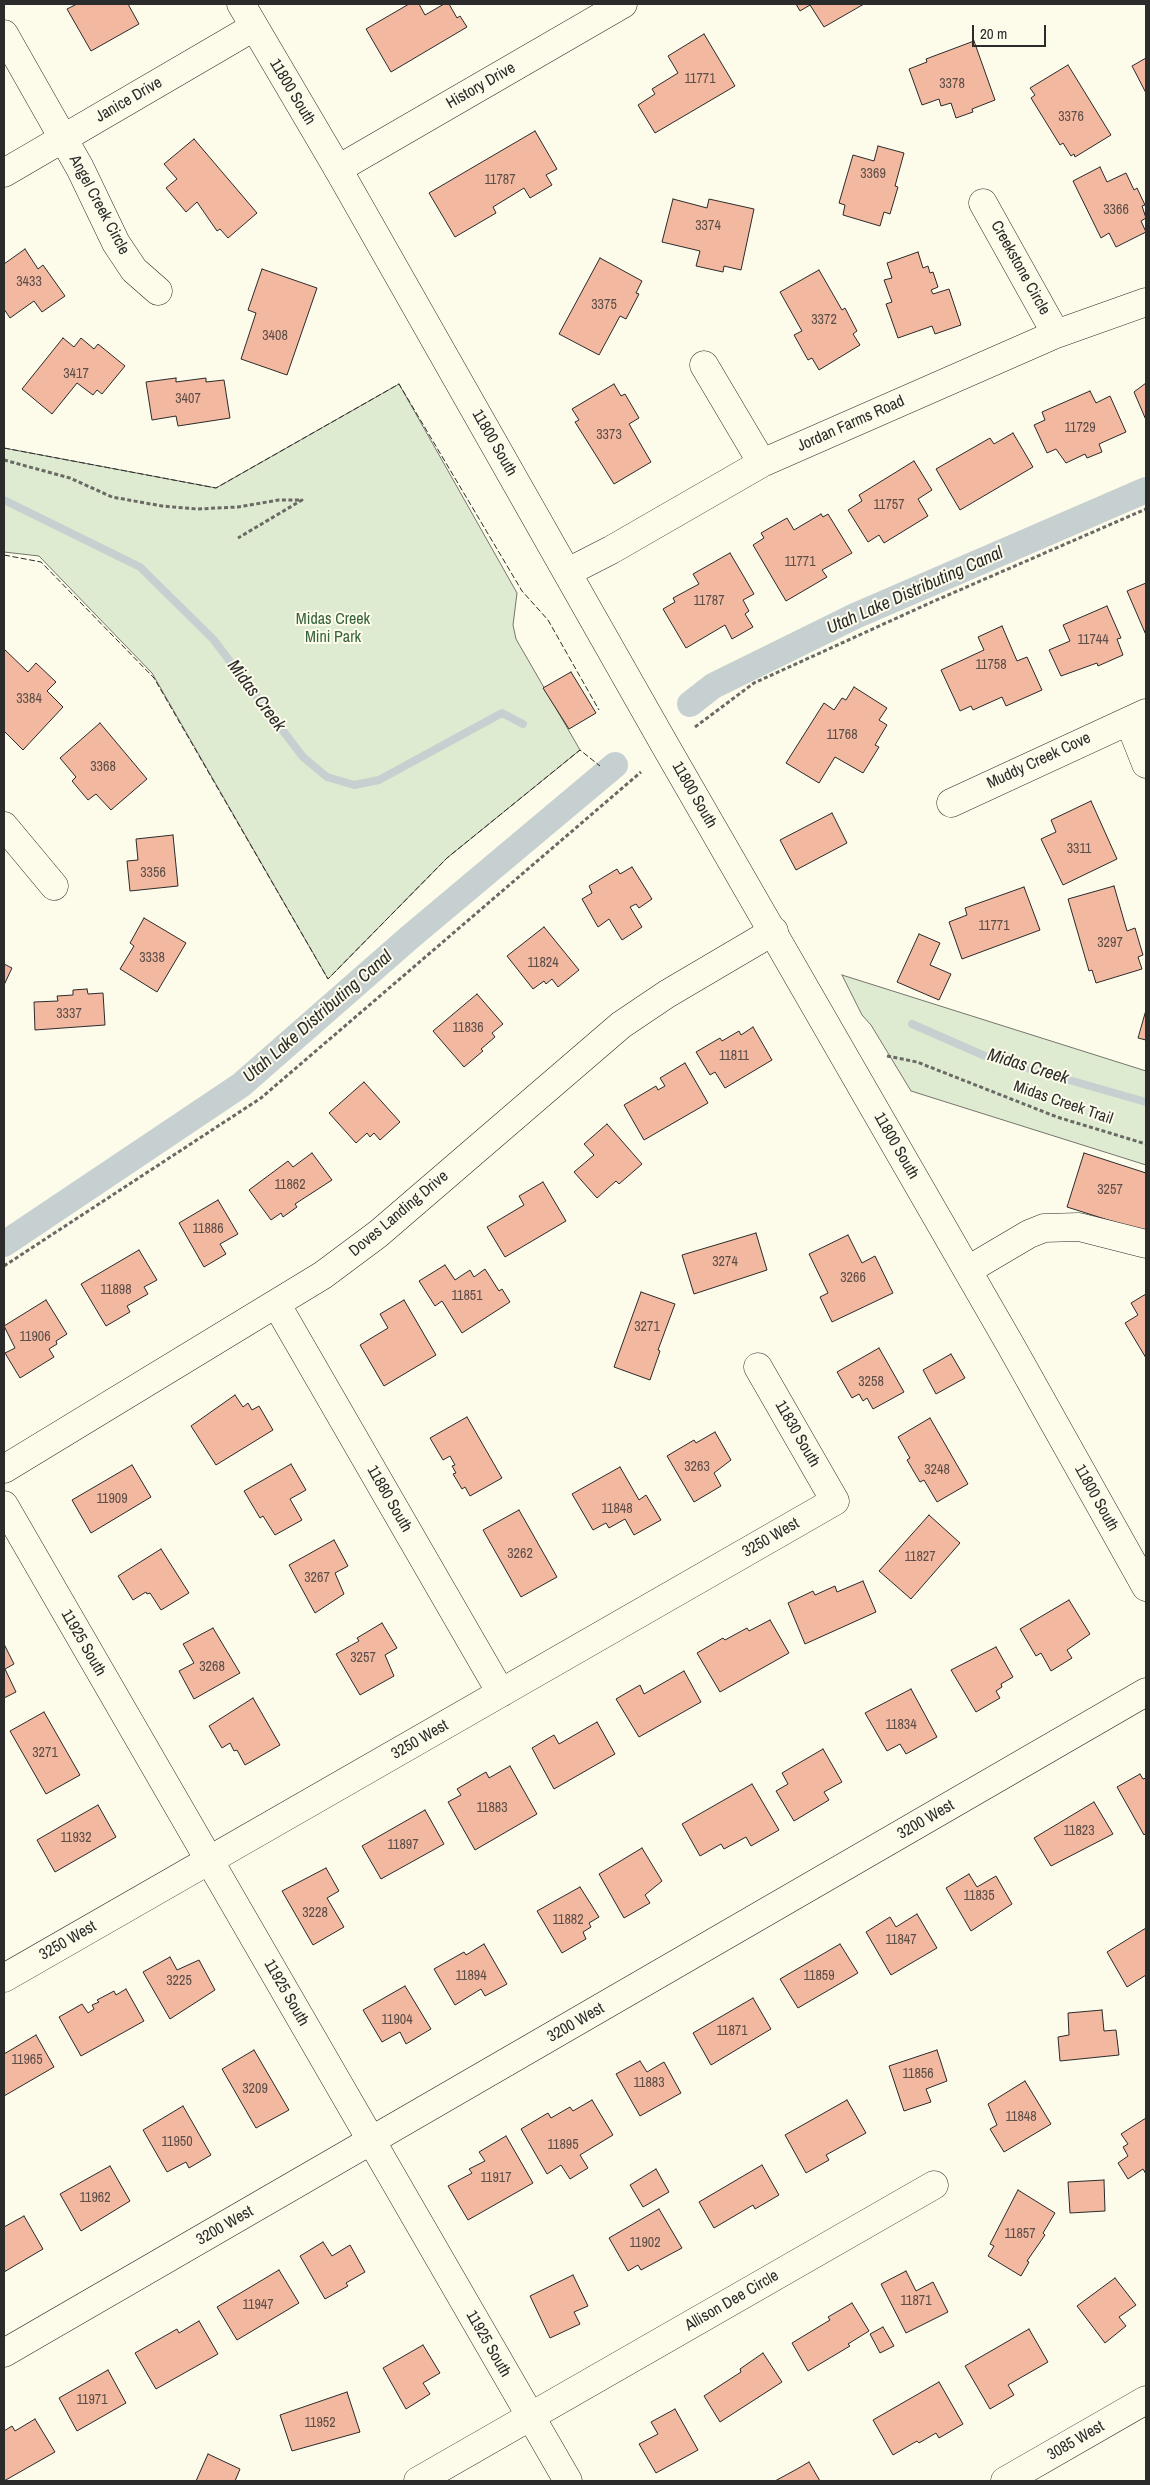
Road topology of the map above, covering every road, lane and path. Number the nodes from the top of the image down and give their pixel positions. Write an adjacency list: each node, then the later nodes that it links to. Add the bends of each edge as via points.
1 (241, 4): 3 (street, 11800 South)
2 (623, 4): 6 (street, History Drive)
3 (254, 27): 5 (street, Janice Drive); 6 (street, 11800 South)
4 (4, 34): 5 (street, Angel Creek Circle)
5 (64, 138): 7 (street, Janice Drive); 9 (street, Angel Creek Circle, via 116,243 134,270)
6 (338, 169): 17 (street, 11800 South)
7 (4, 173)
8 (984, 203): 11 (street, Creekstone Circle)
9 (158, 291)
10 (1146, 302): 11 (street, Jordan Farms Road)
11 (1056, 334): 14 (street, Jordan Farms Road)
12 (704, 366): 14 (street)
13 (4, 460): 16 (path, via 70,478 112,497 162,506 230,508 279,500 302,500)
14 (762, 463): 17 (street, Jordan Farms Road)
15 (1146, 509): 19 (path, via 754,682)
16 (238, 538)
17 (568, 572): 25 (street, 11800 South)
18 (1137, 717): 20 (street); 22 (street, Muddy Creek Cove)
19 (695, 727)
20 (1146, 764)
21 (641, 772): 29 (path, via 261,1098)
22 (951, 802)
23 (4, 826): 24 (street)
24 (54, 886)
25 (774, 931): 30 (street, 11800 South); 31 (street, Doves Landing Drive, via 621,1025 378,1234)
26 (887, 1056): 27 (path, Midas Creek Trail, via 917,1062 1057,1117)
27 (1146, 1144)
28 (1146, 1244): 30 (street, via 1079,1227 1044,1228)
29 (4, 1266)
30 (968, 1270): 36 (street, 11800 South)
31 (277, 1304): 33 (street, Doves Landing Drive); 38 (street, 11880 South)
32 (758, 1367): 34 (street, 11830 South)
33 (4, 1469)
34 (835, 1501): 38 (street, 3250 West)
35 (4, 1505): 39 (street, 11925 South)
36 (1146, 1587)
37 (1146, 1692): 41 (street, 3200 West)
38 (501, 1693): 39 (street, 3250 West)
39 (209, 1860): 40 (street, 3250 West); 41 (street, 11925 South)
40 (4, 1978)
41 (372, 2142): 43 (street, 3200 West); 45 (street, 11925 South)
42 (934, 2185): 45 (street, Allison Dee Circle)
43 (4, 2353)
44 (1146, 2400): 48 (street, 3085 West)
45 (530, 2416): 46 (street, Allison Dee Circle); 47 (street, 11925 South)
46 (418, 2481)
47 (568, 2481)
48 (1005, 2481)

